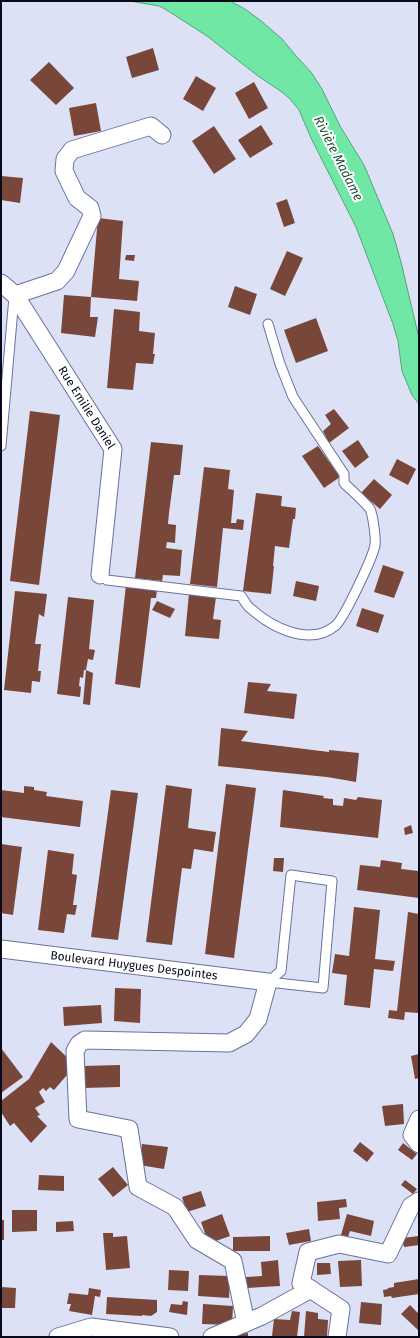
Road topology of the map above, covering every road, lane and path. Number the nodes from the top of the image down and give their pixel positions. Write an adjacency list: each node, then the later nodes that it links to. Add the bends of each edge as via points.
1 (162, 135): 3 (street, via 151,126 72,150 64,158 67,178 77,198 90,208 92,216 66,271 57,281)
2 (1, 283): 3 (street, Rue Emilie Daniel)
3 (15, 295): 5 (lane); 7 (street, Rue Emilie Daniel, via 113,449)
4 (268, 324): 7 (lane, via 293,396 344,474 344,483 370,509 375,530 375,545 363,576 336,626 323,634 312,636 290,632 271,624 249,607 241,596 107,580)
5 (3, 402): 6 (lane)
6 (1, 446)
7 (100, 575)
8 (1, 949): 9 (street, Boulevard Huygues Despointes)
9 (268, 982): 9 (lane, via 323,988 332,881 291,875 281,971); 14 (street, via 258,1019 246,1034 230,1043 85,1040 79,1044 76,1051 78,1119 130,1129 138,1187 175,1207 197,1240 233,1261)
10 (419, 1119): 11 (street, via 412,1135)
11 (419, 1144)
12 (419, 1201): 13 (street, via 411,1206 388,1254 339,1244 308,1252 301,1283)
13 (311, 1289): 14 (street); 18 (street, via 341,1309)
14 (246, 1323): 17 (street)
15 (58, 1337): 16 (street, via 91,1326)
16 (170, 1337)
17 (212, 1337)
18 (337, 1337)

